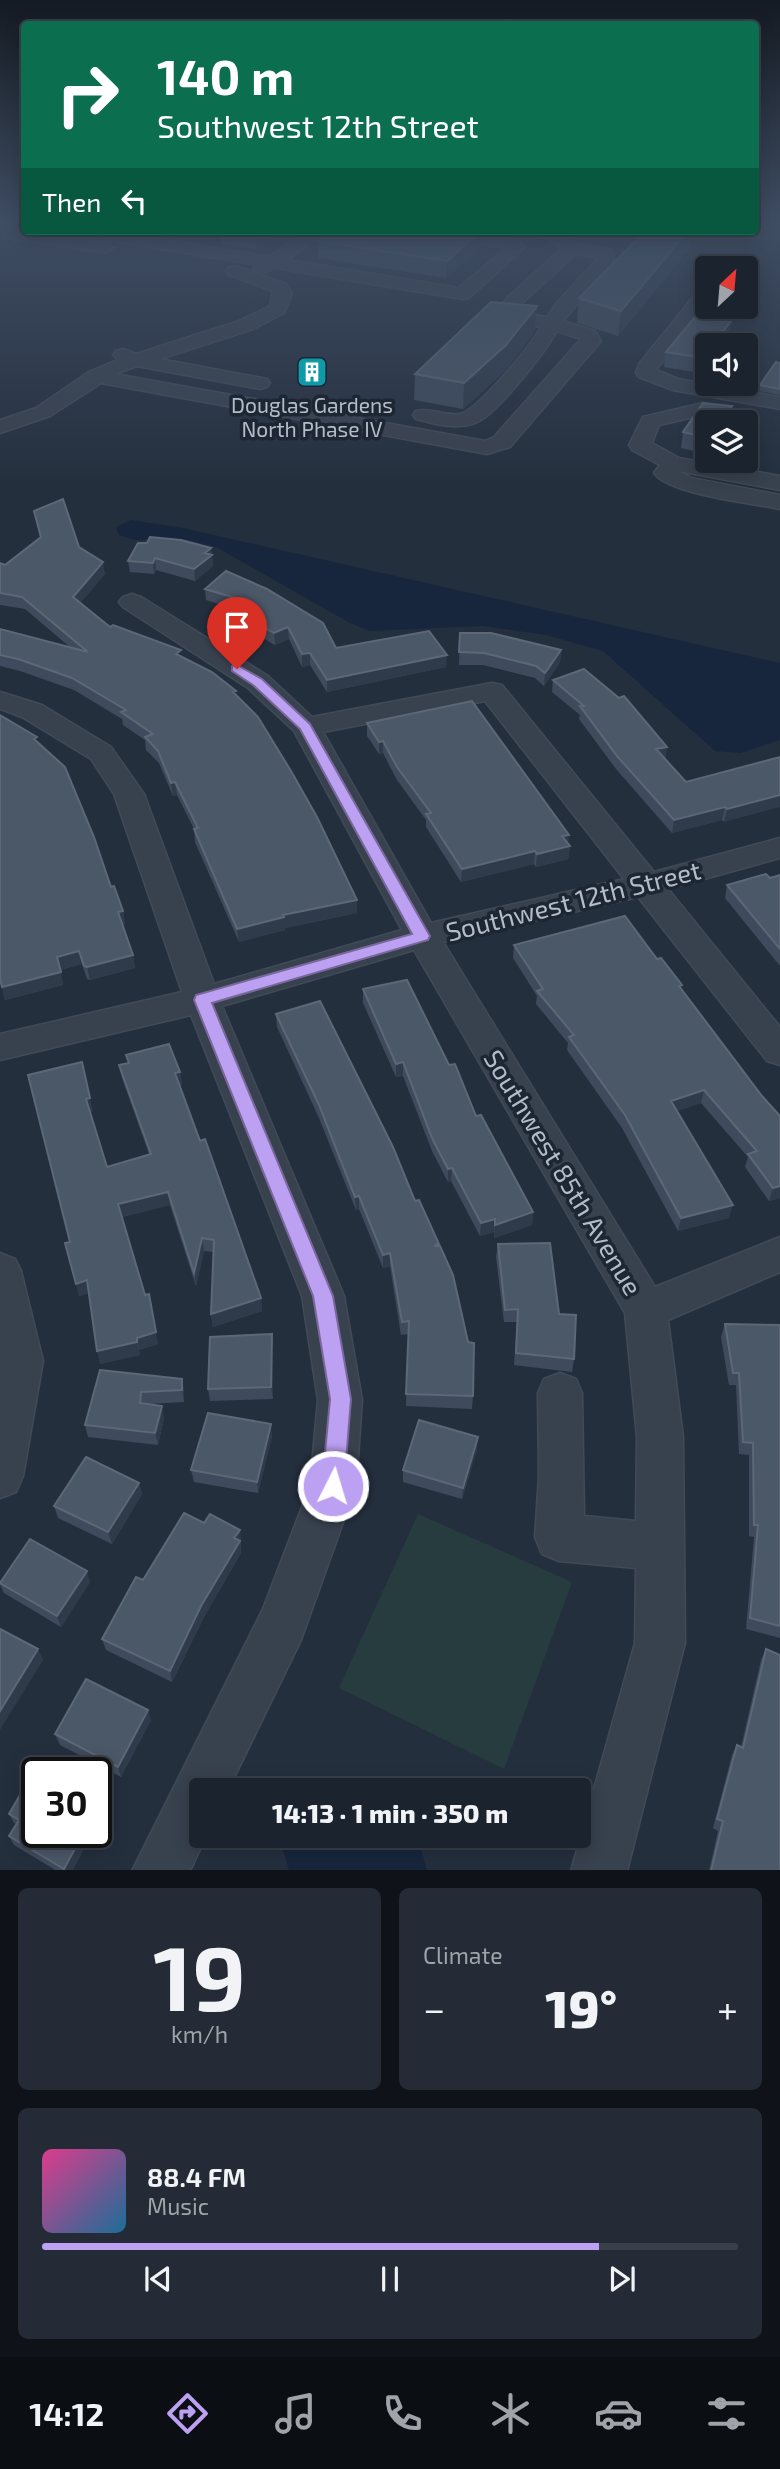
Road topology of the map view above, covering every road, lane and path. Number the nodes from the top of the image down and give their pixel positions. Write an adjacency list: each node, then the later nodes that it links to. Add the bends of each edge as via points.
1 (275, 308): 7 (street, via 246,325)
2 (531, 308): 6 (street)
3 (564, 308): 6 (street)
4 (693, 308): 10 (street, via 646,373 673,384)
5 (486, 313): 6 (street)
6 (557, 317): 14 (street, via 538,348 480,412); 15 (street, via 592,341 502,442 487,449)
7 (128, 357): 8 (street); 9 (street); 13 (street, via 84,371)
8 (96, 376): 13 (street, via 43,412); 15 (street)
9 (282, 388)
10 (780, 403)
11 (407, 412): 14 (street)
12 (695, 412): 16 (street, via 650,421 640,445)
13 (10, 419)
14 (460, 422): 15 (street)
15 (445, 441)
16 (673, 463): 17 (street); 20 (street, via 665,472 685,483)
17 (695, 464)
18 (745, 473): 19 (street)
19 (780, 483)
20 (780, 502)
21 (132, 602): 23 (street, Southwest 85th Avenue, via 258,682)
22 (0, 700): 27 (street, via 32,711 102,752 129,794)
23 (306, 727): 25 (street, via 492,691); 26 (street, Southwest 85th Avenue)
24 (780, 848): 25 (street, Southwest 12th Street)
25 (647, 884): 26 (street, Southwest 12th Street); 29 (street)
26 (422, 936): 27 (street, Southwest 12th Street); 32 (street, Southwest 85th Avenue)
27 (202, 1000): 28 (street, Southwest 12th Street); 36 (street, via 323,1296 340,1399 333,1486 283,1622)
28 (0, 1047)
29 (780, 1052)
30 (780, 1254): 32 (street)
31 (0, 1271): 34 (street, via 21,1361)
32 (646, 1310): 35 (street, Southwest 85th Avenue, via 660,1437)
33 (560, 1393): 35 (street, via 559,1537)
34 (0, 1476)
35 (660, 1547): 37 (street, Southwest 85th Avenue, via 660,1643)
36 (160, 1870)
37 (599, 1870)

